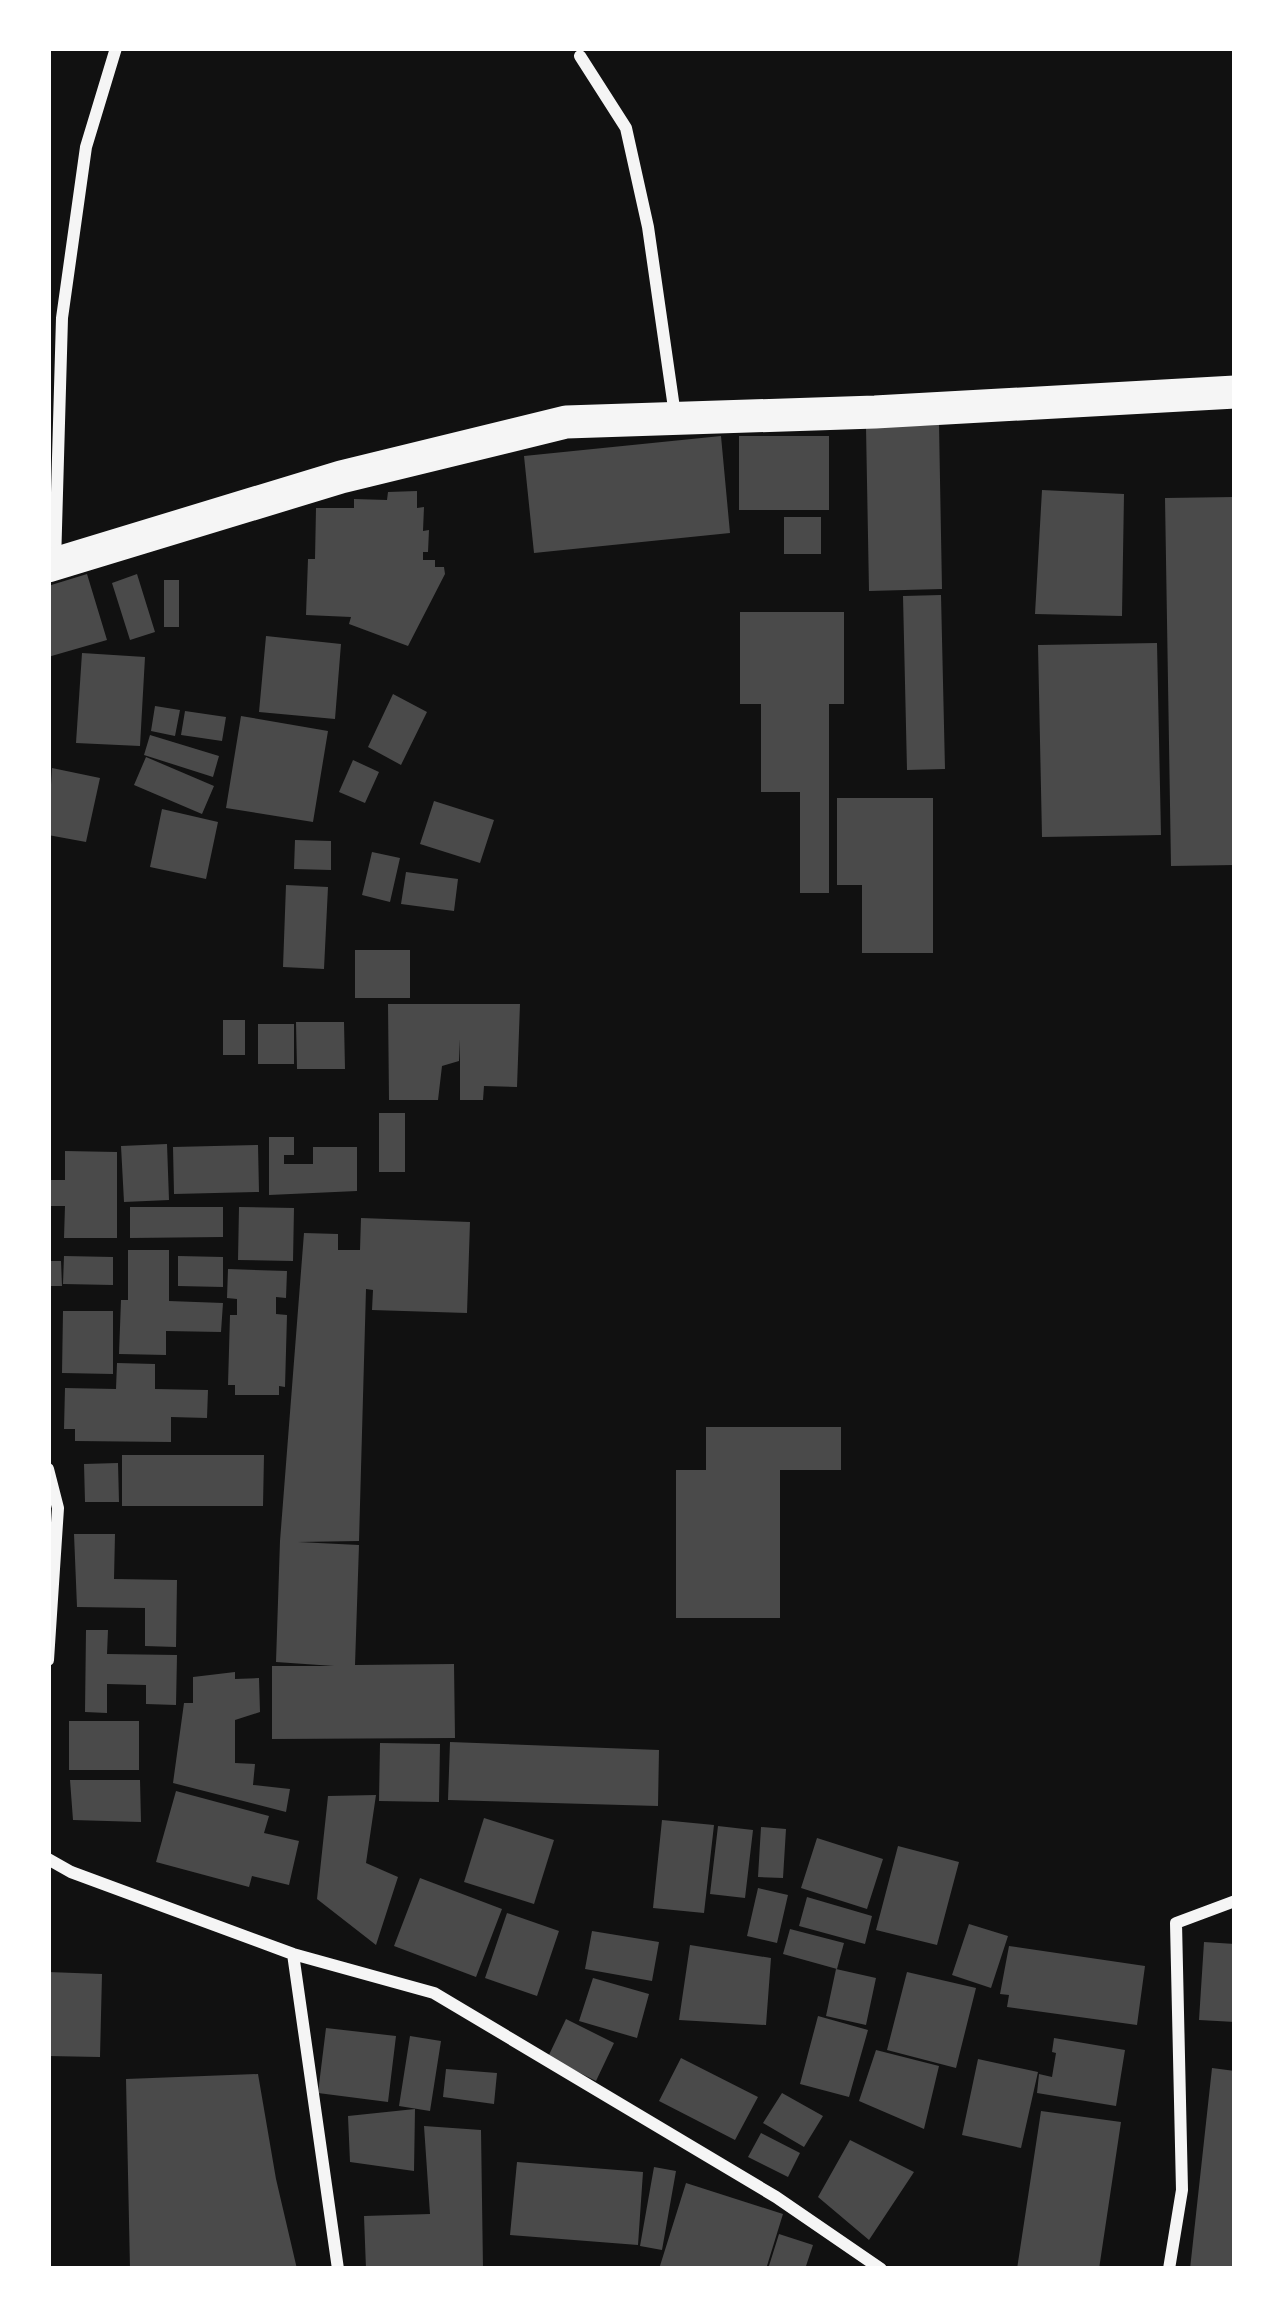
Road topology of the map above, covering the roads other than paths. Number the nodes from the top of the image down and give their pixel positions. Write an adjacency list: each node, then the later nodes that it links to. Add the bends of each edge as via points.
1 (116, 48): 5 (street, via 86,147 62,318)
2 (580, 56): 4 (street, via 626,128)
3 (1235, 392): 4 (highway)
4 (676, 418): 5 (highway, via 566,422 341,477)
5 (52, 565)
6 (48, 1468): 7 (street, via 58,1508)
7 (48, 1660)
8 (48, 1859): 10 (street)
9 (1235, 1901): 13 (street, via 1176,1923 1182,2190)
10 (293, 1954): 11 (street); 12 (street, via 434,1993)
11 (338, 2269)
12 (881, 2269)
13 (1169, 2269)

